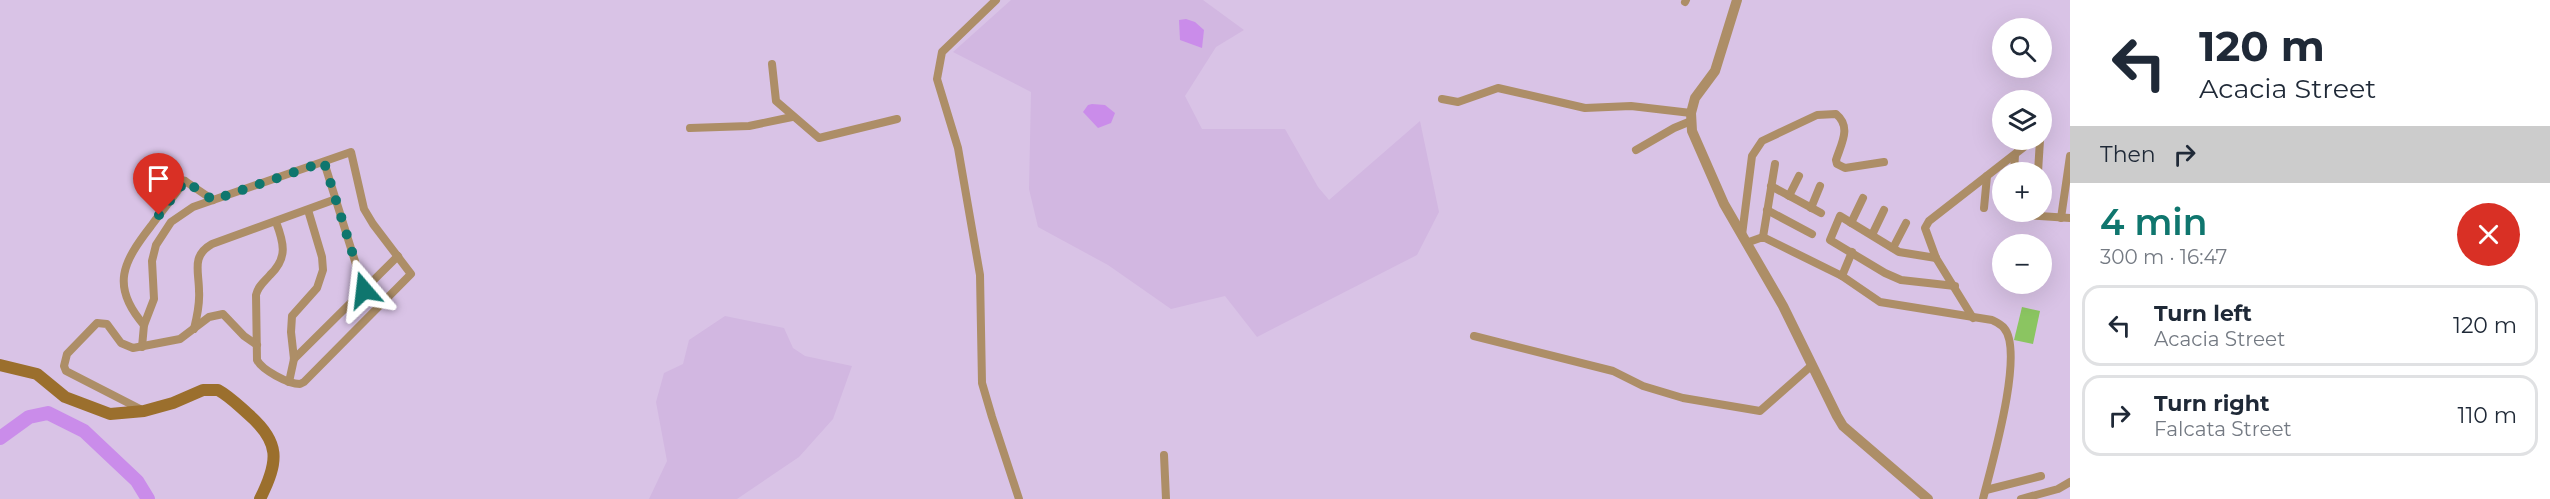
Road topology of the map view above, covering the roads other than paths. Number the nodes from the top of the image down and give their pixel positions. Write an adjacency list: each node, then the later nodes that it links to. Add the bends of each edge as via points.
1 (996, 0): 64 (street, via 942,52 937,79 958,148 980,275 982,383)
2 (1737, 0): 6 (street, via 1715,71 1695,98)
3 (772, 64): 5 (street, via 776,101)
4 (1442, 99): 6 (street, via 1458,102 1498,88 1585,108 1631,106)
5 (792, 117): 7 (street, via 819,138); 8 (street, via 749,126)
6 (1691, 117): 9 (street); 40 (street, via 1696,141)
7 (897, 119)
8 (690, 128)
9 (1636, 150)
10 (2021, 150): 11 (street)
11 (2015, 155): 15 (street); 19 (street)
12 (2070, 156): 33 (street)
13 (324, 162): 25 (street); 26 (street); 43 (street, via 351,152 364,209)
14 (1884, 162): 40 (street, via 1845,168 1836,164 1845,131 1836,114 1817,115 1775,133 1762,141 1752,156)
15 (2015, 162)
16 (1775, 164): 21 (street)
17 (157, 174): 20 (street)
18 (1799, 176): 23 (street)
19 (1987, 176): 28 (street); 44 (street, via 1926,224)
20 (185, 181): 25 (street); 49 (street, via 132,249 125,266 126,301)
21 (1771, 186): 23 (street); 30 (street)
22 (1820, 186): 27 (street)
23 (1790, 196): 27 (street)
24 (1863, 198): 35 (street)
25 (213, 200): 49 (street, via 177,217 160,237 152,261 154,299)
26 (336, 200): 29 (street); 47 (street)
27 (1811, 208): 32 (street)
28 (1984, 208)
29 (308, 210): 34 (street); 54 (street, via 322,270 316,288 292,316)
30 (1767, 210): 37 (street); 39 (street)
31 (1884, 210): 38 (street)
32 (1821, 213)
33 (2065, 218)
34 (276, 222): 50 (street, via 212,244 200,255 196,265 199,299); 52 (street, via 284,251 280,264 256,295)
35 (1851, 223): 38 (street); 42 (street, via 1840,216 1830,240)
36 (1906, 223): 41 (street)
37 (1812, 234)
38 (1872, 235): 41 (street)
39 (1763, 237): 40 (street); 45 (street)
40 (1744, 239): 56 (street, via 1783,306)
41 (1893, 248): 44 (street)
42 (1852, 252): 45 (street); 46 (street, via 1902,280)
43 (398, 256): 47 (street); 57 (street, via 411,274 304,382)
44 (1936, 258): 46 (street)
45 (1842, 276): 48 (street, via 1880,302)
46 (1955, 286): 48 (street)
47 (364, 290): 54 (street)
48 (1973, 318): 62 (street, via 1999,324 2010,342 2009,380)
49 (144, 325): 53 (street)
50 (194, 329): 52 (street, via 208,317 223,314); 53 (street, via 175,341)
51 (1474, 336): 56 (street, via 1613,371 1643,386 1683,398 1749,411 1760,411)
52 (257, 345): 57 (street, via 260,364)
53 (142, 346): 58 (street, via 126,347 107,324 97,323 67,354 64,366 70,374)
54 (294, 359): 57 (street)
55 (0, 365): 58 (main road, via 37,374 65,397 94,409 116,415)
56 (1811, 366): 66 (street, via 1843,426)
57 (289, 382)
58 (144, 411): 63 (main road, via 208,389 227,395 260,423 272,443 273,468)
59 (1164, 455): 65 (street)
60 (2041, 476): 62 (street)
61 (2070, 482): 68 (street)
62 (1986, 489): 67 (street)
63 (260, 499)
64 (1019, 499)
65 (1166, 499)
66 (1928, 499)
67 (1983, 499)
68 (2021, 499)

